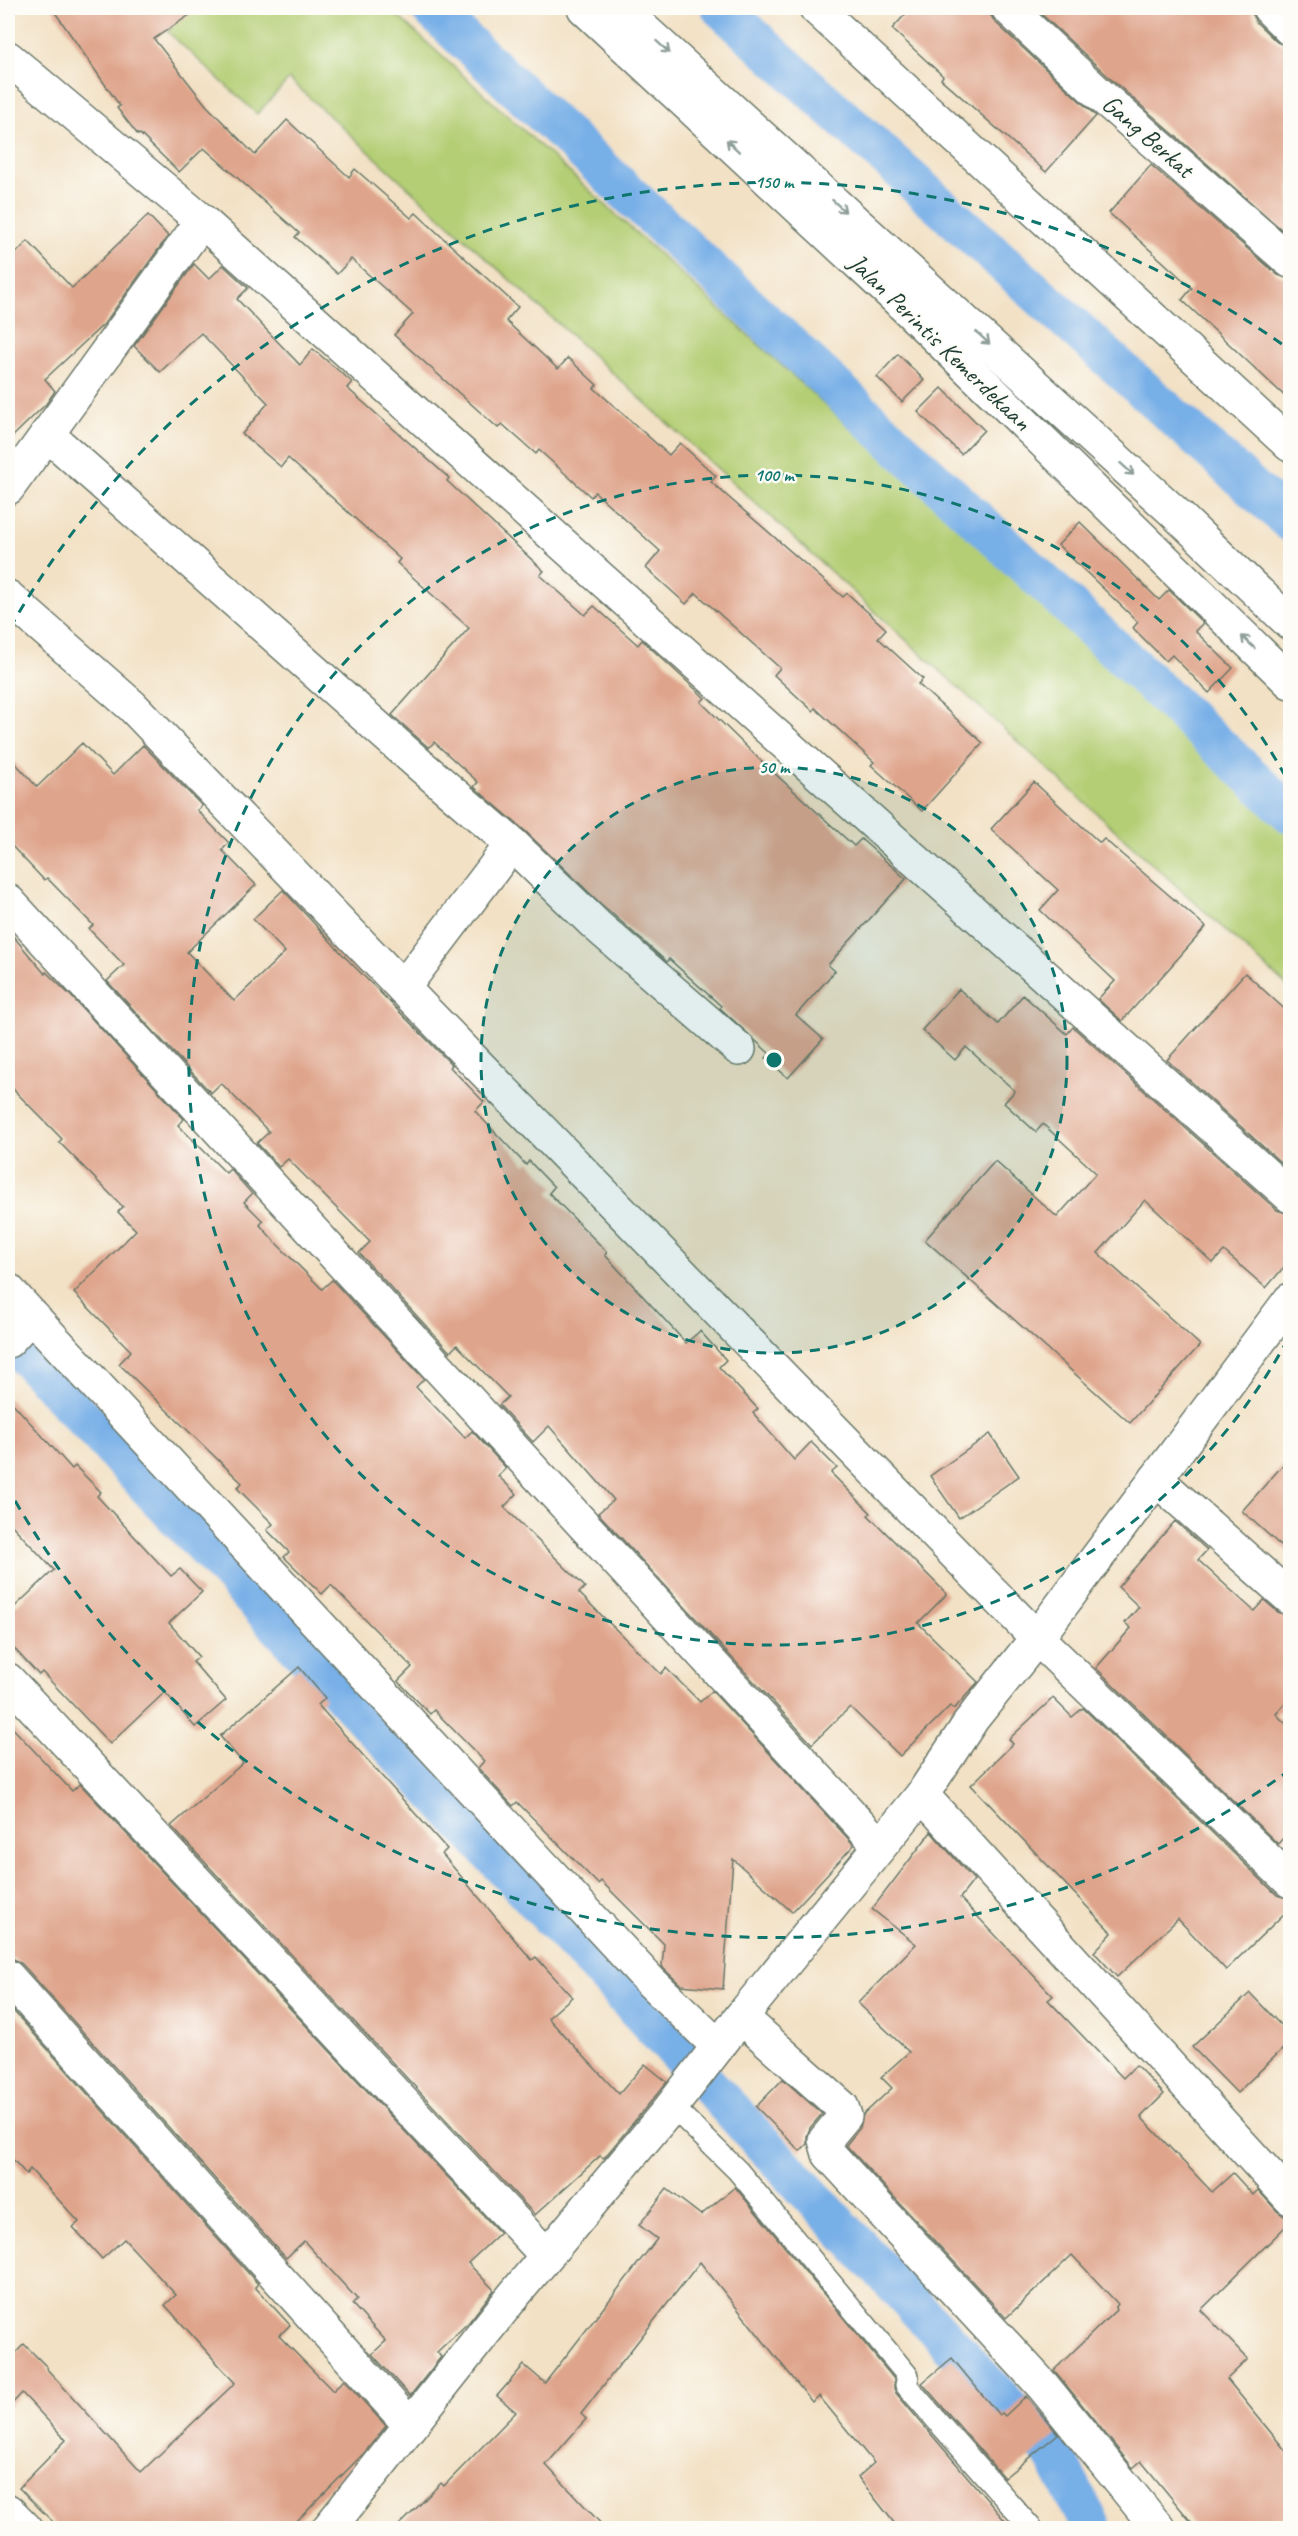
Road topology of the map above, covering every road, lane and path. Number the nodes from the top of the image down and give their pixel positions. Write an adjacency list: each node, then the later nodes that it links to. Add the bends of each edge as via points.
1 (584, 8): 15 (main road, Jalan Perintis Kemerdekaan, one-way to 1, via 898,300)
2 (620, 8): 14 (main road, Jalan Perintis Kemerdekaan, one-way to 14, via 1173,511)
3 (816, 8): 11 (main road)
4 (1008, 8): 9 (main road, Gang Berkat, via 1098,93)
5 (1269, 8): 6 (main road)
6 (1290, 29)
7 (8, 58): 8 (main road)
8 (202, 221): 10 (main road); 20 (main road)
9 (1290, 261)
10 (47, 434): 12 (main road); 16 (main road)
11 (1290, 446)
12 (8, 488)
13 (8, 597): 18 (main road, via 132,706)
14 (1290, 623)
15 (1290, 682)
16 (512, 844): 18 (main road); 19 (main road, via 596,925)
17 (8, 901): 30 (main road)
18 (403, 988): 27 (main road)
19 (739, 1049)
20 (1290, 1196)
21 (8, 1290): 23 (main road)
22 (1290, 1300): 25 (main road)
23 (31, 1316): 24 (main road); 34 (main road)
24 (8, 1341)
25 (1156, 1479): 26 (main road); 27 (main road)
26 (1290, 1598)
27 (1037, 1638): 29 (main road, via 973,1718); 31 (main road)
28 (8, 1680): 37 (main road)
29 (922, 1795): 30 (main road); 36 (main road)
30 (880, 1846): 33 (main road)
31 (1290, 1881)
32 (8, 1977): 38 (main road)
33 (741, 2017): 34 (main road); 43 (main road, via 842,2107 845,2116 825,2140 829,2154 1043,2386)
34 (716, 2048): 35 (main road)
35 (672, 2106): 37 (main road); 42 (lane, via 738,2171 908,2376 906,2385)
36 (1290, 2198)
37 (546, 2255): 38 (main road)
38 (410, 2425): 41 (main road)
39 (8, 2511): 40 (main road)
40 (25, 2529)
41 (328, 2529)
42 (1031, 2529)
43 (1158, 2529)

